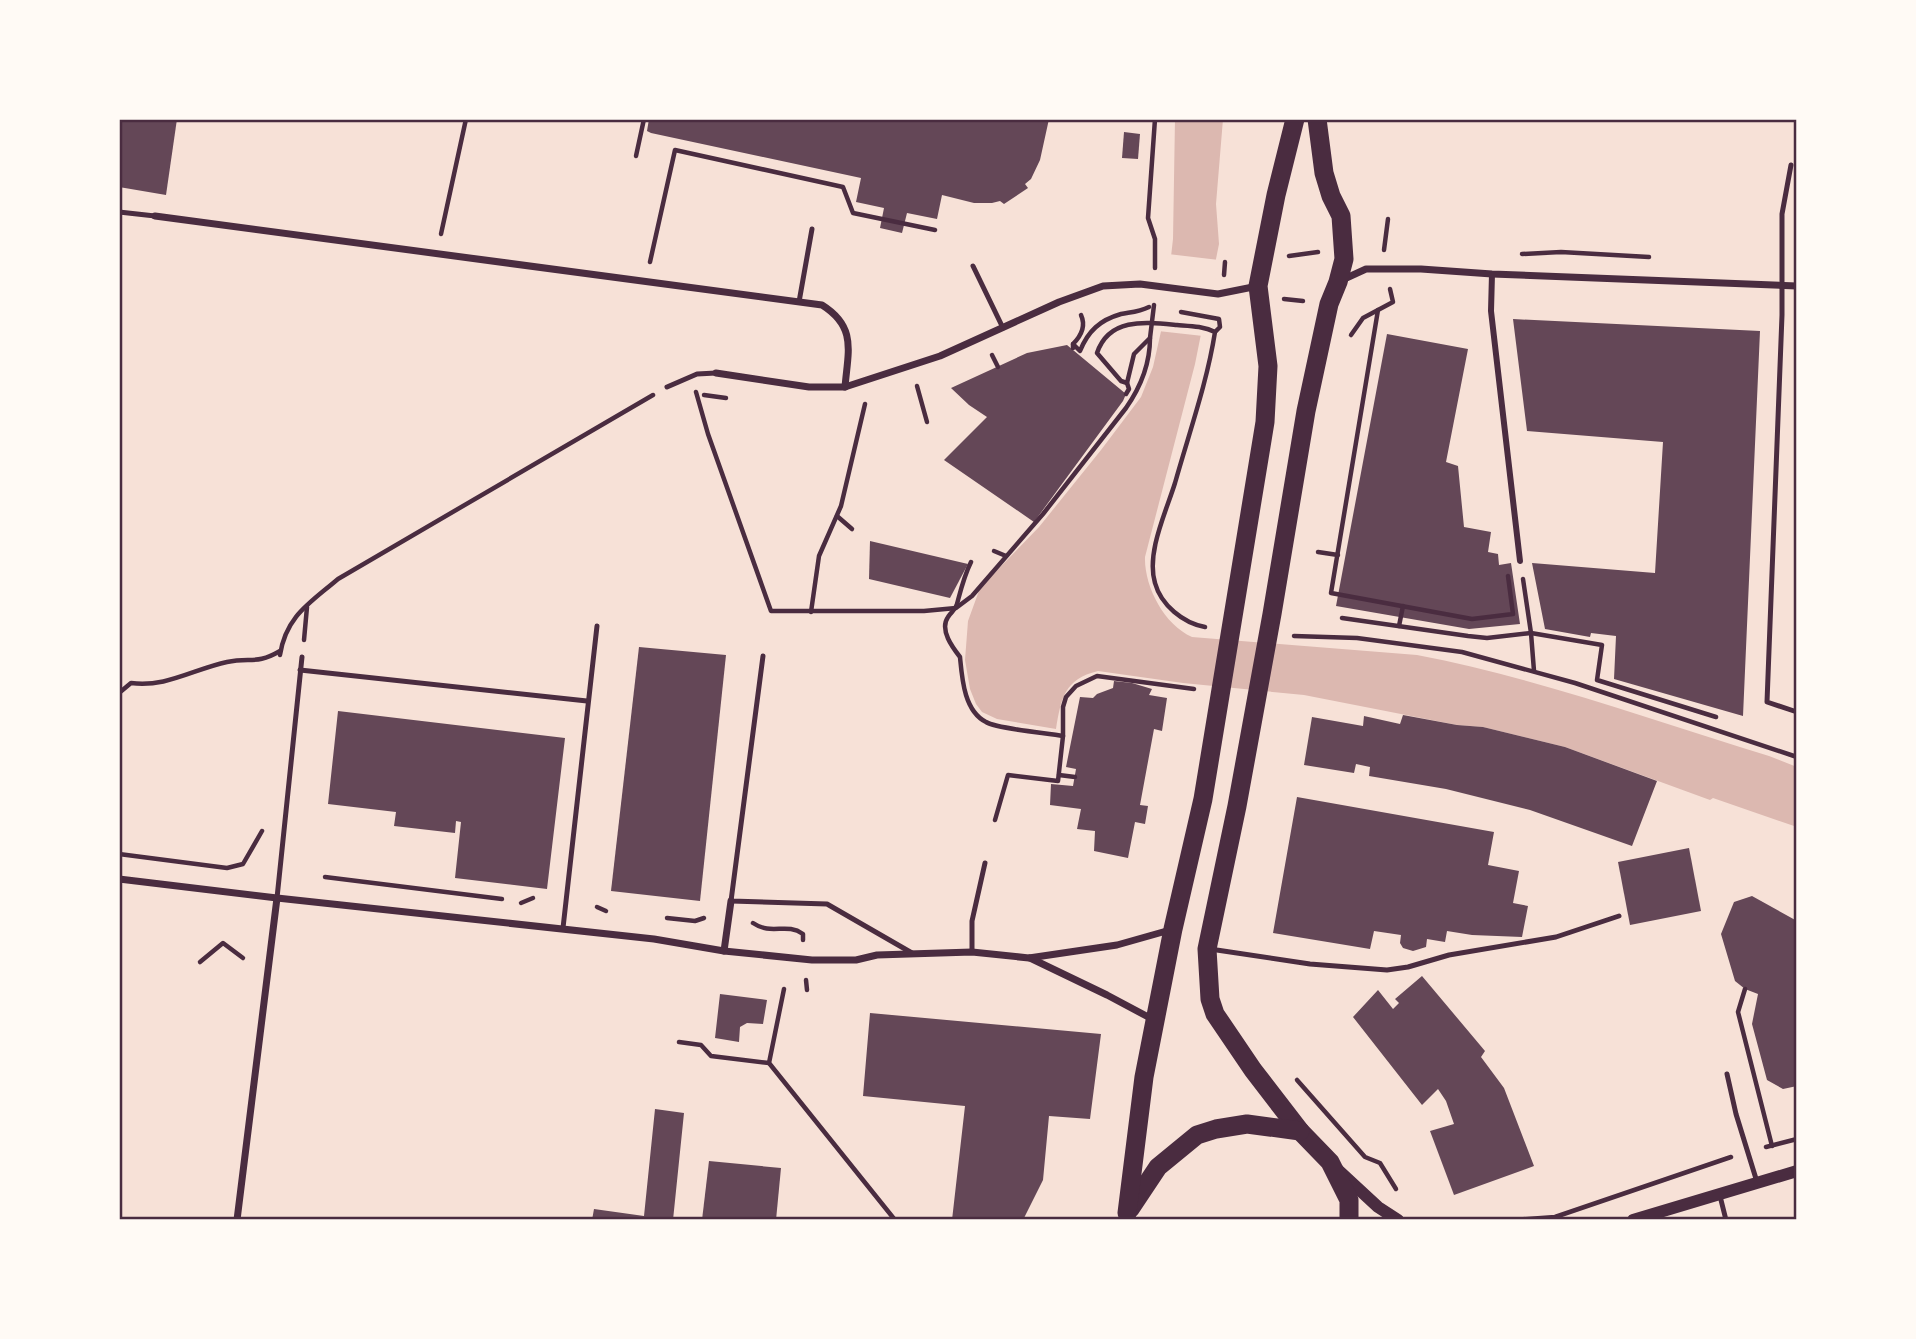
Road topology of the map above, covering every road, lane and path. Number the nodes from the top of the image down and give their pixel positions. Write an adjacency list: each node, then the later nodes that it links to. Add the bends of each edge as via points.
1 (466, 119): 13 (path)
2 (644, 119): 6 (path)
3 (1155, 119): 14 (path, via 1147,218)
4 (1295, 119): 20 (highway)
5 (1317, 119): 19 (highway, via 1324,173 1344,240)
6 (636, 156)
7 (1791, 165): 22 (lane, via 1783,206)
8 (119, 212): 9 (lane)
9 (155, 216): 24 (street)
10 (1388, 219): 15 (path)
11 (812, 229): 24 (lane)
12 (935, 230): 16 (path, via 853,213 843,187 675,150)
13 (441, 234)
14 (1155, 239)
15 (1384, 253)
16 (650, 262)
17 (972, 266): 28 (lane)
18 (1492, 274): 19 (street, via 1366,269); 22 (street); 45 (street, via 1491,311)
19 (1338, 282): 89 (highway, via 1306,411 1237,806)
20 (1258, 286): 28 (street, via 1218,294 1140,284 1103,286); 88 (highway, via 1268,366 1265,422 1203,799)
21 (1389, 286): 48 (path, via 1393,302 1378,310)
22 (1781, 286): 23 (street); 71 (lane, via 1767,702)
23 (1797, 286)
24 (799, 302): 39 (street, via 822,305 843,323 849,341)
25 (1175, 312): 29 (path, via 1219,319 1220,327)
26 (1081, 314): 27 (path, via 1082,334 1073,346 1080,351 1098,323 1149,307)
27 (1145, 322): 29 (path); 36 (path, via 1109,333 1098,349 1097,356)
28 (1003, 328): 39 (street, via 940,356)
29 (1214, 331): 59 (path, via 1209,365 1159,527 1153,571 1155,584 1172,609 1194,625)
30 (1150, 338): 49 (path, via 1136,393)
31 (991, 354): 33 (path)
32 (1133, 354): 36 (path)
33 (998, 367)
34 (716, 373): 35 (lane); 39 (street, via 809,387)
35 (697, 374): 38 (lane); 55 (path, via 696,395 708,434 771,611)
36 (1127, 383): 40 (path)
37 (917, 386): 42 (path)
38 (667, 387): 52 (path, via 338,579)
39 (845, 387)
40 (1126, 394)
41 (865, 404): 43 (path)
42 (927, 422)
43 (837, 516): 44 (path); 55 (path, via 819,556)
44 (852, 529)
45 (1517, 545): 50 (street); 53 (path, via 1505,546 1513,614 1472,619)
46 (994, 551): 49 (path)
47 (1318, 552): 48 (path)
48 (1338, 555): 53 (path, via 1331,593)
49 (1006, 556): 54 (path)
50 (1520, 561): 60 (path)
51 (971, 562): 54 (path)
52 (307, 606): 62 (path, via 285,629); 64 (path)
53 (1402, 606): 58 (path)
54 (956, 608): 55 (path); 73 (path, via 947,617 946,629 960,657 965,694 975,712 986,722)
55 (811, 612)
56 (1342, 618): 58 (path)
57 (597, 626): 70 (lane)
58 (1399, 626): 60 (path, via 1487,638)
59 (1209, 628)
60 (1531, 633): 67 (path); 72 (path, via 1602,645 1597,680)
61 (1285, 635): 67 (path, via 1357,638 1462,652)
62 (281, 651): 65 (path); 69 (path, via 264,660 228,662 149,686 131,683)
63 (763, 656): 85 (lane)
64 (302, 657): 66 (lane)
65 (279, 664)
66 (300, 670): 70 (lane); 83 (lane)
67 (1534, 671): 74 (path)
68 (1194, 689): 73 (path, via 1089,678 1066,697)
69 (119, 693)
70 (587, 701): 87 (lane)
71 (1797, 712)
72 (1716, 717)
73 (1063, 736): 75 (path)
74 (1797, 757)
75 (1059, 775): 76 (path); 78 (path, via 1058,780 1008,775)
76 (1075, 777)
77 (263, 820): 79 (path, via 262,833 243,864 227,868)
78 (995, 820)
79 (119, 855)
80 (985, 863): 91 (lane, via 972,921)
81 (325, 877): 84 (path, via 524,903)
82 (119, 879): 83 (street)
83 (276, 898): 87 (street); 113 (street)
84 (533, 898)
85 (731, 901): 90 (street); 92 (lane, via 827,904)
86 (1619, 916): 89 (lane, via 1556,937 1448,955 1387,971)
87 (563, 929): 90 (street)
88 (1173, 929): 94 (street, via 1117,945); 98 (highway)
89 (1207, 949): 103 (highway, via 1215,1014)
90 (724, 951): 92 (street, via 856,960)
91 (972, 952): 92 (street); 94 (street)
92 (912, 953)
93 (243, 958): 95 (path, via 223,943)
94 (1029, 958): 98 (street)
95 (200, 962)
96 (785, 989): 100 (path)
97 (1745, 989): 105 (path, via 1738,1012)
98 (1154, 1021): 112 (highway)
99 (679, 1042): 100 (path, via 701,1045 711,1056)
100 (769, 1063): 114 (path)
101 (1727, 1074): 106 (lane)
102 (1294, 1077): 108 (path, via 1365,1157)
103 (1300, 1131): 107 (highway); 112 (highway, via 1247,1124 1196,1135 1158,1167)
104 (1797, 1139): 105 (path)
105 (1772, 1146): 106 (path)
106 (1746, 1152): 110 (lane); 117 (path, via 1555,1217)
107 (1330, 1162): 115 (highway, via 1349,1200); 116 (street)
108 (1380, 1163)
109 (1797, 1171): 110 (street)
110 (1757, 1182): 111 (street)
111 (1719, 1195): 118 (street); 119 (lane)
112 (1126, 1217)
113 (237, 1220)
114 (895, 1220)
115 (1349, 1220)
116 (1398, 1220)
117 (1514, 1220)
118 (1633, 1220)
119 (1726, 1220)

